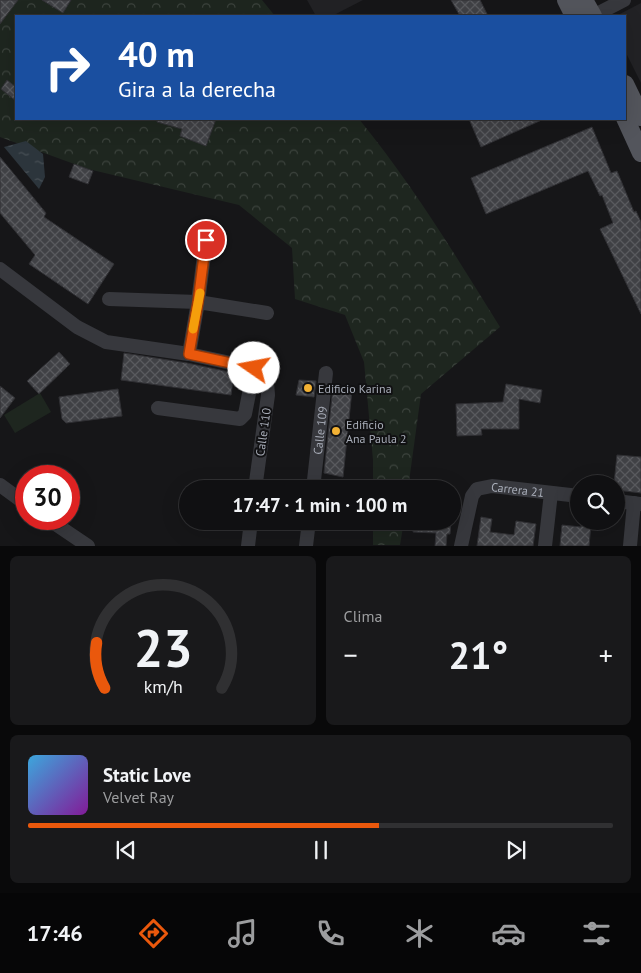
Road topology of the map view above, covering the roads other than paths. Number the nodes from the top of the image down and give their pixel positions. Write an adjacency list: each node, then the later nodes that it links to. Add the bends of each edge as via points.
1 (566, 0): 4 (main road)
2 (584, 0): 5 (main road)
3 (624, 0): 6 (street)
4 (574, 15)
5 (592, 15)
6 (595, 15)
7 (626, 86): 8 (main road)
8 (641, 117)
9 (626, 120): 10 (main road)
10 (641, 153)
11 (206, 240): 14 (street)
12 (0, 269): 16 (street, via 77,327 106,342)
13 (109, 299): 14 (street)
14 (198, 302): 15 (street); 16 (street)
15 (267, 313)
16 (189, 354): 17 (street)
17 (258, 372): 19 (street, via 245,414 240,420); 20 (street, Calle 110, via 267,382 268,396)
18 (326, 374): 21 (street, Calle 109)
19 (158, 408)
20 (256, 480)
21 (314, 480)
22 (0, 485): 25 (street)
23 (552, 493): 24 (street, Carrera 21); 34 (street, Carrera 21, via 492,486 478,489 472,496); 35 (street)
24 (570, 495)
25 (15, 496)
26 (625, 502): 27 (street)
27 (638, 503): 36 (street)
28 (64, 530): 31 (street)
29 (250, 530): 32 (street)
30 (308, 530): 33 (street)
31 (88, 546)
32 (248, 546)
33 (306, 546)
34 (461, 546)
35 (546, 546)
36 (630, 546)

